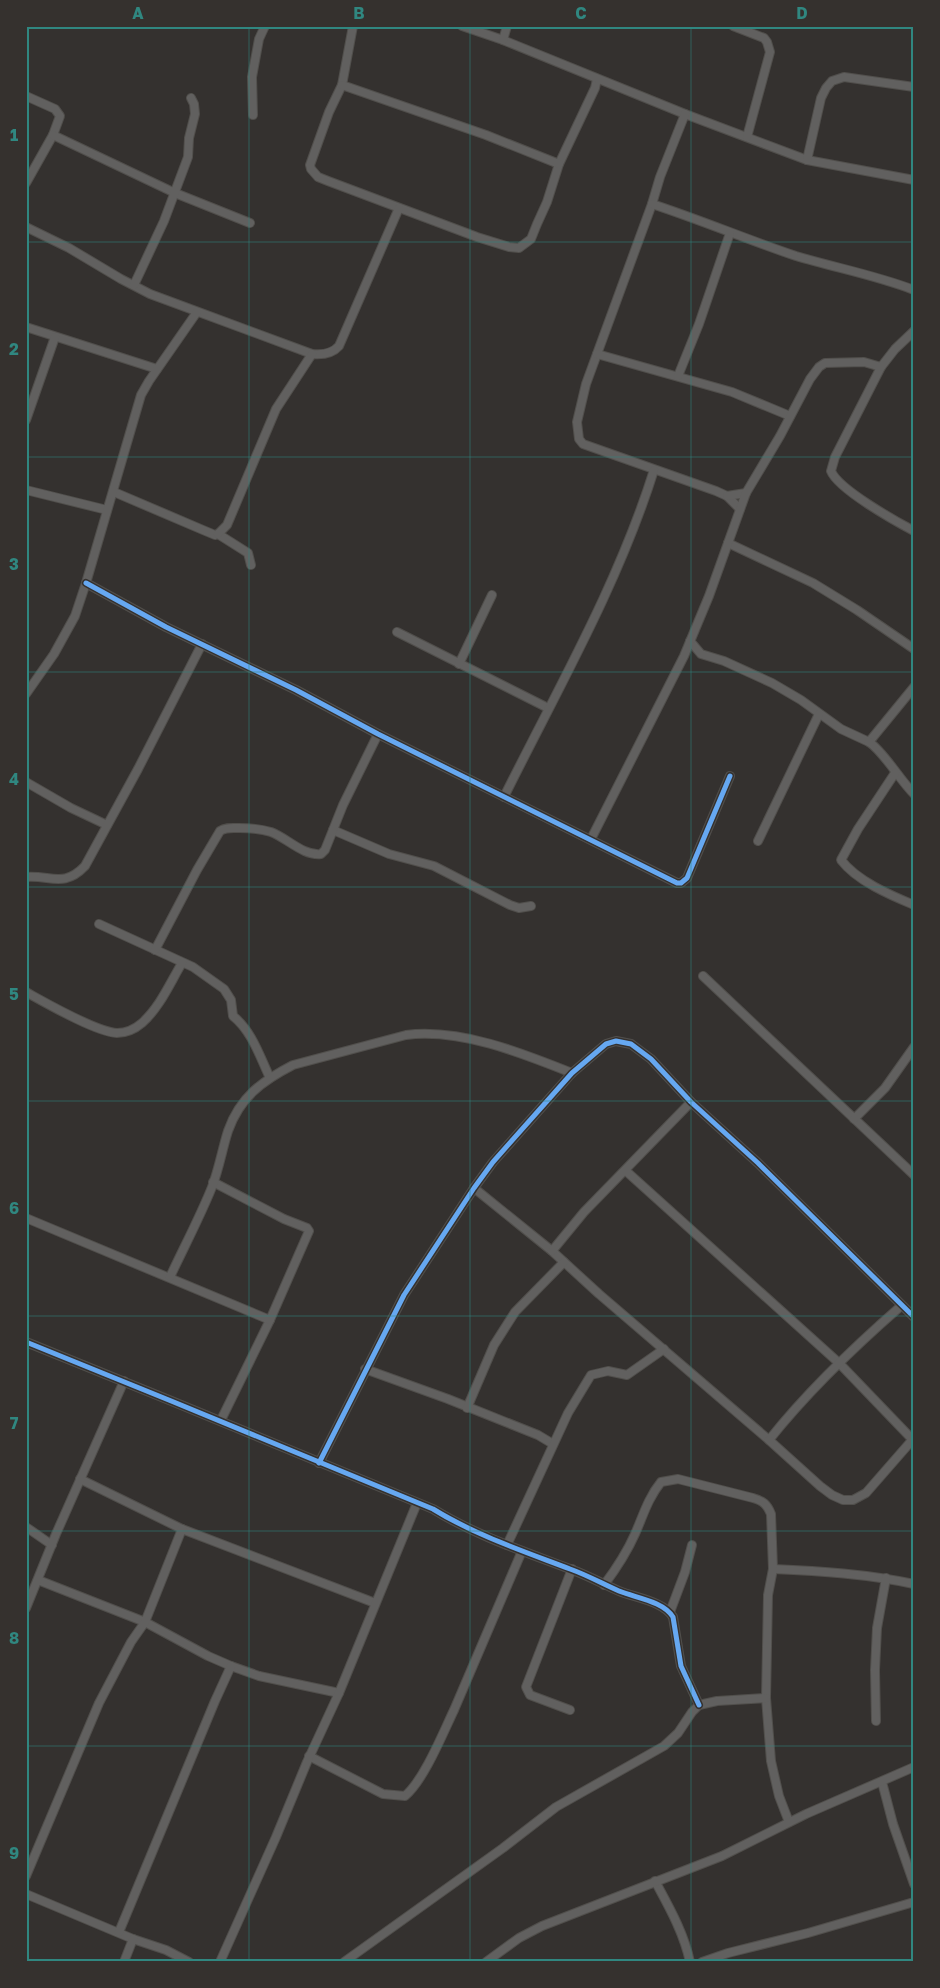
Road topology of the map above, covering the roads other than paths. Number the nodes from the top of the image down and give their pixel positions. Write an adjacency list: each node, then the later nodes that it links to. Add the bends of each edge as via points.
1 (265, 26): 13 (street, via 252,77)
2 (353, 26): 8 (street)
3 (462, 26): 6 (street)
4 (507, 26): 6 (street)
5 (732, 26): 15 (street, via 764,38 770,52)
6 (502, 40): 7 (street)
7 (597, 78): 12 (street); 17 (street)
8 (342, 86): 17 (street, via 486,135); 22 (street, via 329,112 311,169 318,177)
9 (914, 87): 16 (street, via 844,77 832,81 821,98)
10 (26, 96): 14 (street, via 58,112 60,116)
11 (192, 98): 20 (street, via 195,114 188,157)
12 (686, 114): 15 (street); 21 (street)
13 (253, 115)
14 (53, 135): 19 (street); 20 (street)
15 (747, 137): 16 (street)
16 (807, 160): 18 (street)
17 (559, 164): 22 (street, via 538,224 530,239 519,248 477,237)
18 (914, 180)
19 (26, 182)
20 (175, 193): 23 (street); 26 (street)
21 (652, 204): 25 (street); 33 (street)
22 (399, 208): 32 (street, via 339,346 330,353)
23 (250, 223)
24 (26, 227): 26 (street)
25 (730, 233): 27 (street, via 806,259 878,276); 36 (street)
26 (134, 285): 28 (street)
27 (914, 290)
28 (197, 312): 32 (street); 35 (street)
29 (26, 327): 31 (street)
30 (914, 330): 34 (street)
31 (55, 338): 35 (street); 38 (street)
32 (312, 354): 47 (street, via 276,409 227,525)
33 (597, 354): 36 (street); 39 (street, via 577,422 579,440)
34 (881, 367): 37 (street, via 864,362 825,363 810,379); 46 (street, via 831,471 837,481)
35 (157, 369): 41 (street, via 141,395)
36 (678, 376): 37 (street, via 732,392)
37 (790, 416): 42 (street)
38 (26, 420)
39 (654, 470): 43 (street); 61 (street, via 625,552)
40 (26, 490): 45 (street)
41 (114, 492): 45 (street); 47 (street)
42 (746, 493): 43 (street); 44 (street)
43 (727, 496): 44 (street)
44 (740, 509): 48 (street)
45 (108, 510): 50 (street)
46 (914, 531)
47 (218, 534): 49 (street, via 248,553)
48 (728, 543): 53 (street); 55 (street, via 813,583)
49 (251, 565)
50 (86, 583): 54 (street); 60 (street, via 64,638)
51 (492, 595): 58 (street)
52 (397, 632): 58 (street)
53 (690, 641): 56 (street); 57 (street)
54 (202, 644): 63 (street); 70 (street)
55 (914, 649)
56 (701, 654): 57 (street); 62 (street, via 772,683)
57 (684, 656): 72 (street)
58 (459, 664): 61 (street)
59 (914, 687): 64 (street)
60 (27, 691)
61 (548, 708): 69 (street)
62 (820, 714): 64 (street, via 841,729); 73 (street)
63 (378, 734): 69 (street); 71 (street, via 356,775)
64 (869, 742): 65 (street)
65 (895, 773): 68 (street); 75 (street, via 841,860 875,886)
66 (730, 776): 72 (street, via 681,883)
67 (26, 782): 70 (street)
68 (914, 794)
69 (504, 797): 72 (street)
70 (108, 825): 74 (street, via 78,873 62,880)
71 (333, 830): 76 (street, via 389,854 434,866 510,906); 78 (street, via 325,850 315,855 272,832 244,828 220,831)
72 (591, 839)
73 (758, 841)
74 (26, 877)
75 (914, 905)
76 (531, 906)
77 (99, 924): 78 (street)
78 (155, 950): 79 (street)
79 (182, 963): 81 (street, via 153,1012 129,1031 105,1030); 84 (street, via 193,967 228,994 233,1016 250,1037)
80 (703, 976): 86 (street)
81 (26, 992)
82 (914, 1047): 86 (street, via 885,1088)
83 (572, 1073): 84 (street, via 522,1053 422,1033 293,1065); 85 (street, via 606,1044 624,1042 651,1060); 90 (street)
84 (270, 1078): 89 (street, via 249,1094 236,1114)
85 (692, 1102): 87 (street); 95 (street)
86 (854, 1120): 88 (street)
87 (626, 1171): 92 (street, via 584,1212); 100 (street)
88 (914, 1175)
89 (214, 1182): 94 (street); 97 (street, via 309,1231)
90 (474, 1188): 92 (street); 101 (street, via 404,1294)
91 (26, 1218): 94 (street)
92 (552, 1251): 93 (street)
93 (564, 1262): 99 (street); 103 (street, via 515,1312 494,1345)
94 (170, 1277): 97 (street)
95 (901, 1306): 96 (street); 100 (street)
96 (914, 1317)
97 (270, 1320): 104 (street)
98 (26, 1342): 102 (street)
99 (664, 1349): 106 (street); 107 (street, via 627,1375 608,1371 590,1375)
100 (839, 1363): 105 (street); 106 (street)
101 (365, 1369): 103 (street); 108 (street)
102 (124, 1381): 104 (street); 109 (street)
103 (467, 1408): 107 (street, via 538,1435)
104 (222, 1420): 108 (street)
105 (913, 1439): 106 (street, via 866,1493 853,1500 843,1500 826,1490)
106 (769, 1440)
107 (553, 1444): 113 (street)
108 (319, 1463): 110 (street)
109 (80, 1479): 112 (street); 115 (street)
110 (417, 1503): 113 (street); 123 (street)
111 (26, 1527): 115 (street)
112 (182, 1529): 123 (street); 126 (street)
113 (507, 1545): 116 (street)
114 (692, 1545): 125 (street)
115 (52, 1546): 120 (street)
116 (522, 1551): 118 (street); 133 (street, via 441,1738 411,1792 405,1796 383,1794)
117 (772, 1569): 119 (street, via 821,1570); 122 (street, via 771,1514 762,1501 670,1479 661,1482 652,1494 617,1568); 129 (street, via 768,1595)
118 (572, 1570): 122 (street); 131 (street, via 526,1687 530,1695)
119 (886, 1578): 121 (street); 132 (street, via 877,1628)
120 (38, 1580): 124 (street); 126 (street)
121 (914, 1584)
122 (604, 1585): 125 (street, via 658,1604)
123 (375, 1603): 128 (street)
124 (26, 1608)
125 (670, 1612): 130 (street, via 681,1666)
126 (145, 1622): 127 (street); 137 (street, via 99,1703)
127 (231, 1666): 128 (street, via 259,1676); 142 (street)
128 (339, 1693): 133 (street)
129 (766, 1698): 130 (street, via 716,1700); 136 (street, via 772,1761 779,1796)
130 (699, 1705): 147 (street, via 664,1746 556,1807)
131 (570, 1710)
132 (876, 1722)
133 (309, 1756): 146 (street)
134 (914, 1767): 135 (street)
135 (882, 1782): 136 (street); 139 (street)
136 (789, 1822): 138 (street, via 722,1856)
137 (26, 1876)
138 (655, 1881): 148 (street, via 542,1926); 149 (street, via 681,1933)
139 (914, 1884)
140 (26, 1894): 142 (street)
141 (914, 1902): 150 (street)
142 (119, 1932): 143 (street)
143 (133, 1939): 144 (street); 145 (street)
144 (124, 1962)
145 (189, 1962)
146 (220, 1962)
147 (344, 1962)
148 (486, 1962)
149 (690, 1962)
150 (702, 1962)

